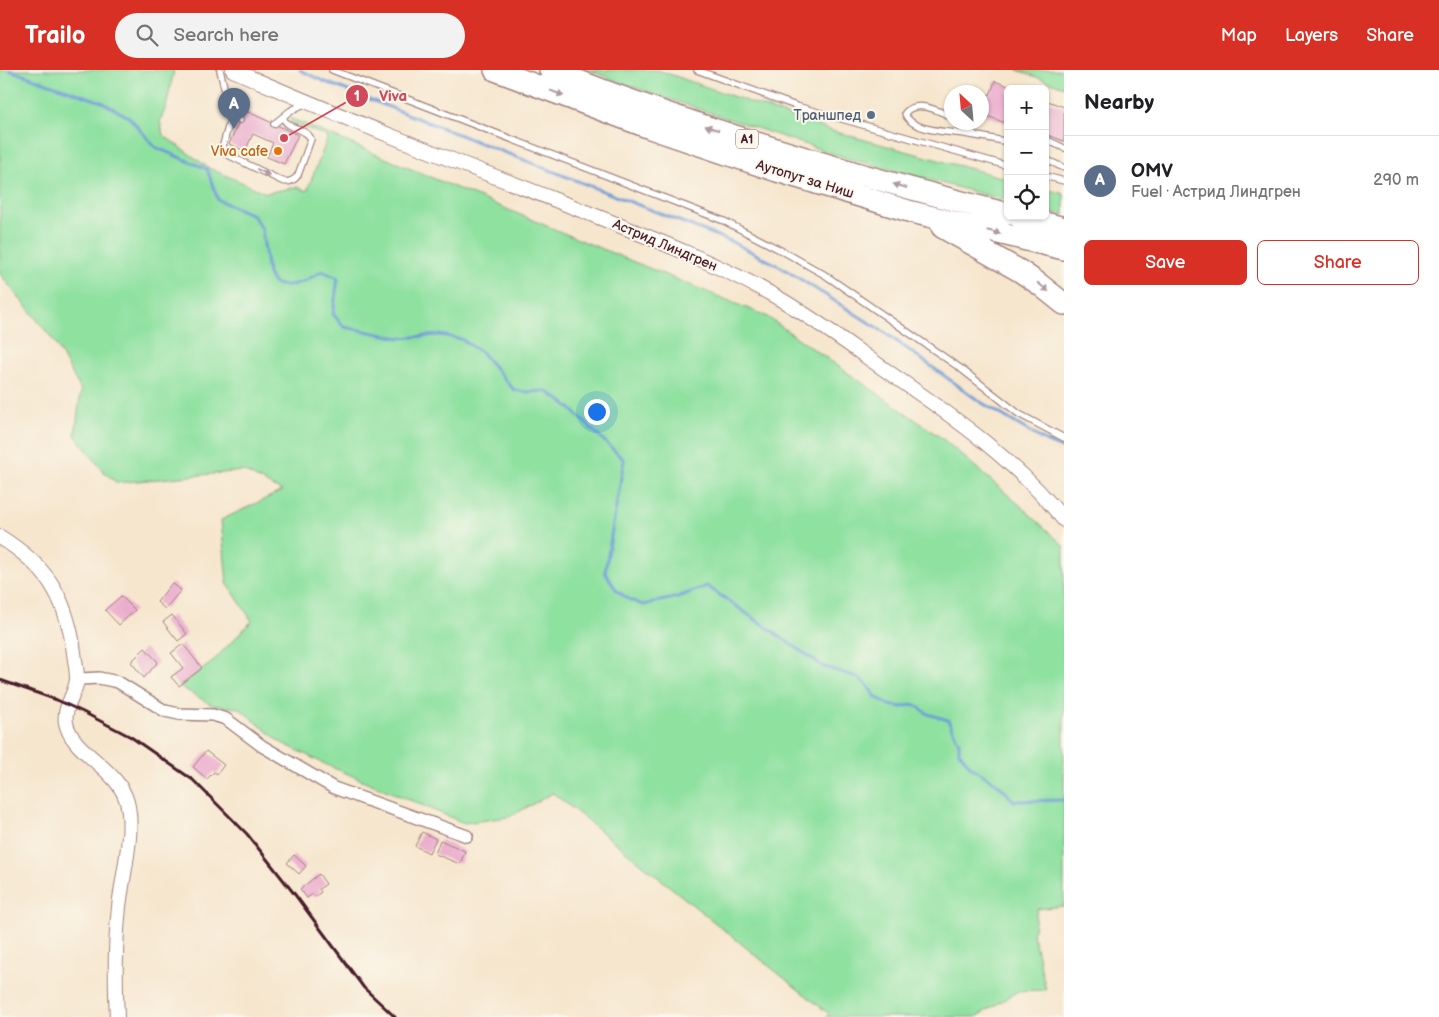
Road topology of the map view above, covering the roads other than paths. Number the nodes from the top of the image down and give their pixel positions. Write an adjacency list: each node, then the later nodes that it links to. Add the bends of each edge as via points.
1 (220, 70): 8 (lane)
2 (233, 70): 7 (street, Астрид Линдгрен)
3 (332, 70): 29 (lane, via 724,221 825,275 960,368 1019,414)
4 (496, 70): 23 (highway, Аутопут за Ниш / A1, one-way to 23, via 650,128)
5 (550, 70): 24 (highway, Аутопут за Ниш / A1, one-way to 5, via 947,200 789,153)
6 (697, 70): 19 (lane, via 796,106)
7 (307, 103): 10 (lane); 30 (street, Астрид Линдгрен, via 682,251 773,295 968,428)
8 (232, 113): 10 (lane, one-way to 10, via 224,145 226,154 288,182 298,175 311,139); 11 (lane)
9 (944, 113): 14 (lane, via 913,106 905,113 914,123 930,129)
10 (282, 117): 12 (lane)
11 (240, 120)
12 (274, 124)
13 (968, 130): 14 (lane)
14 (975, 136): 15 (lane)
15 (1004, 141)
16 (1049, 142): 17 (lane)
17 (1064, 148)
18 (1049, 161): 20 (lane)
19 (1004, 165)
20 (1064, 168)
21 (1049, 177): 22 (lane)
22 (1064, 181)
23 (912, 212): 27 (highway, Аутопут за Ниш / A1, one-way to 27); 28 (highway, one-way to 28, via 1004,260)
24 (1004, 213)
25 (1033, 220): 26 (highway)
26 (1064, 228)
27 (1064, 249)
28 (1064, 304)
29 (1064, 438)
30 (1050, 503): 31 (street, Астрид Линдгрен); 32 (street, Астрид Линдгрен)
31 (1064, 509)
32 (1064, 520)
33 (0, 537): 34 (street, via 34,562 56,593 69,626)
34 (77, 681): 35 (street, via 108,679 165,711 226,719 262,746 334,788); 36 (street, via 66,715 68,728 119,785 128,810 117,930)
35 (468, 836)
36 (117, 1017)

